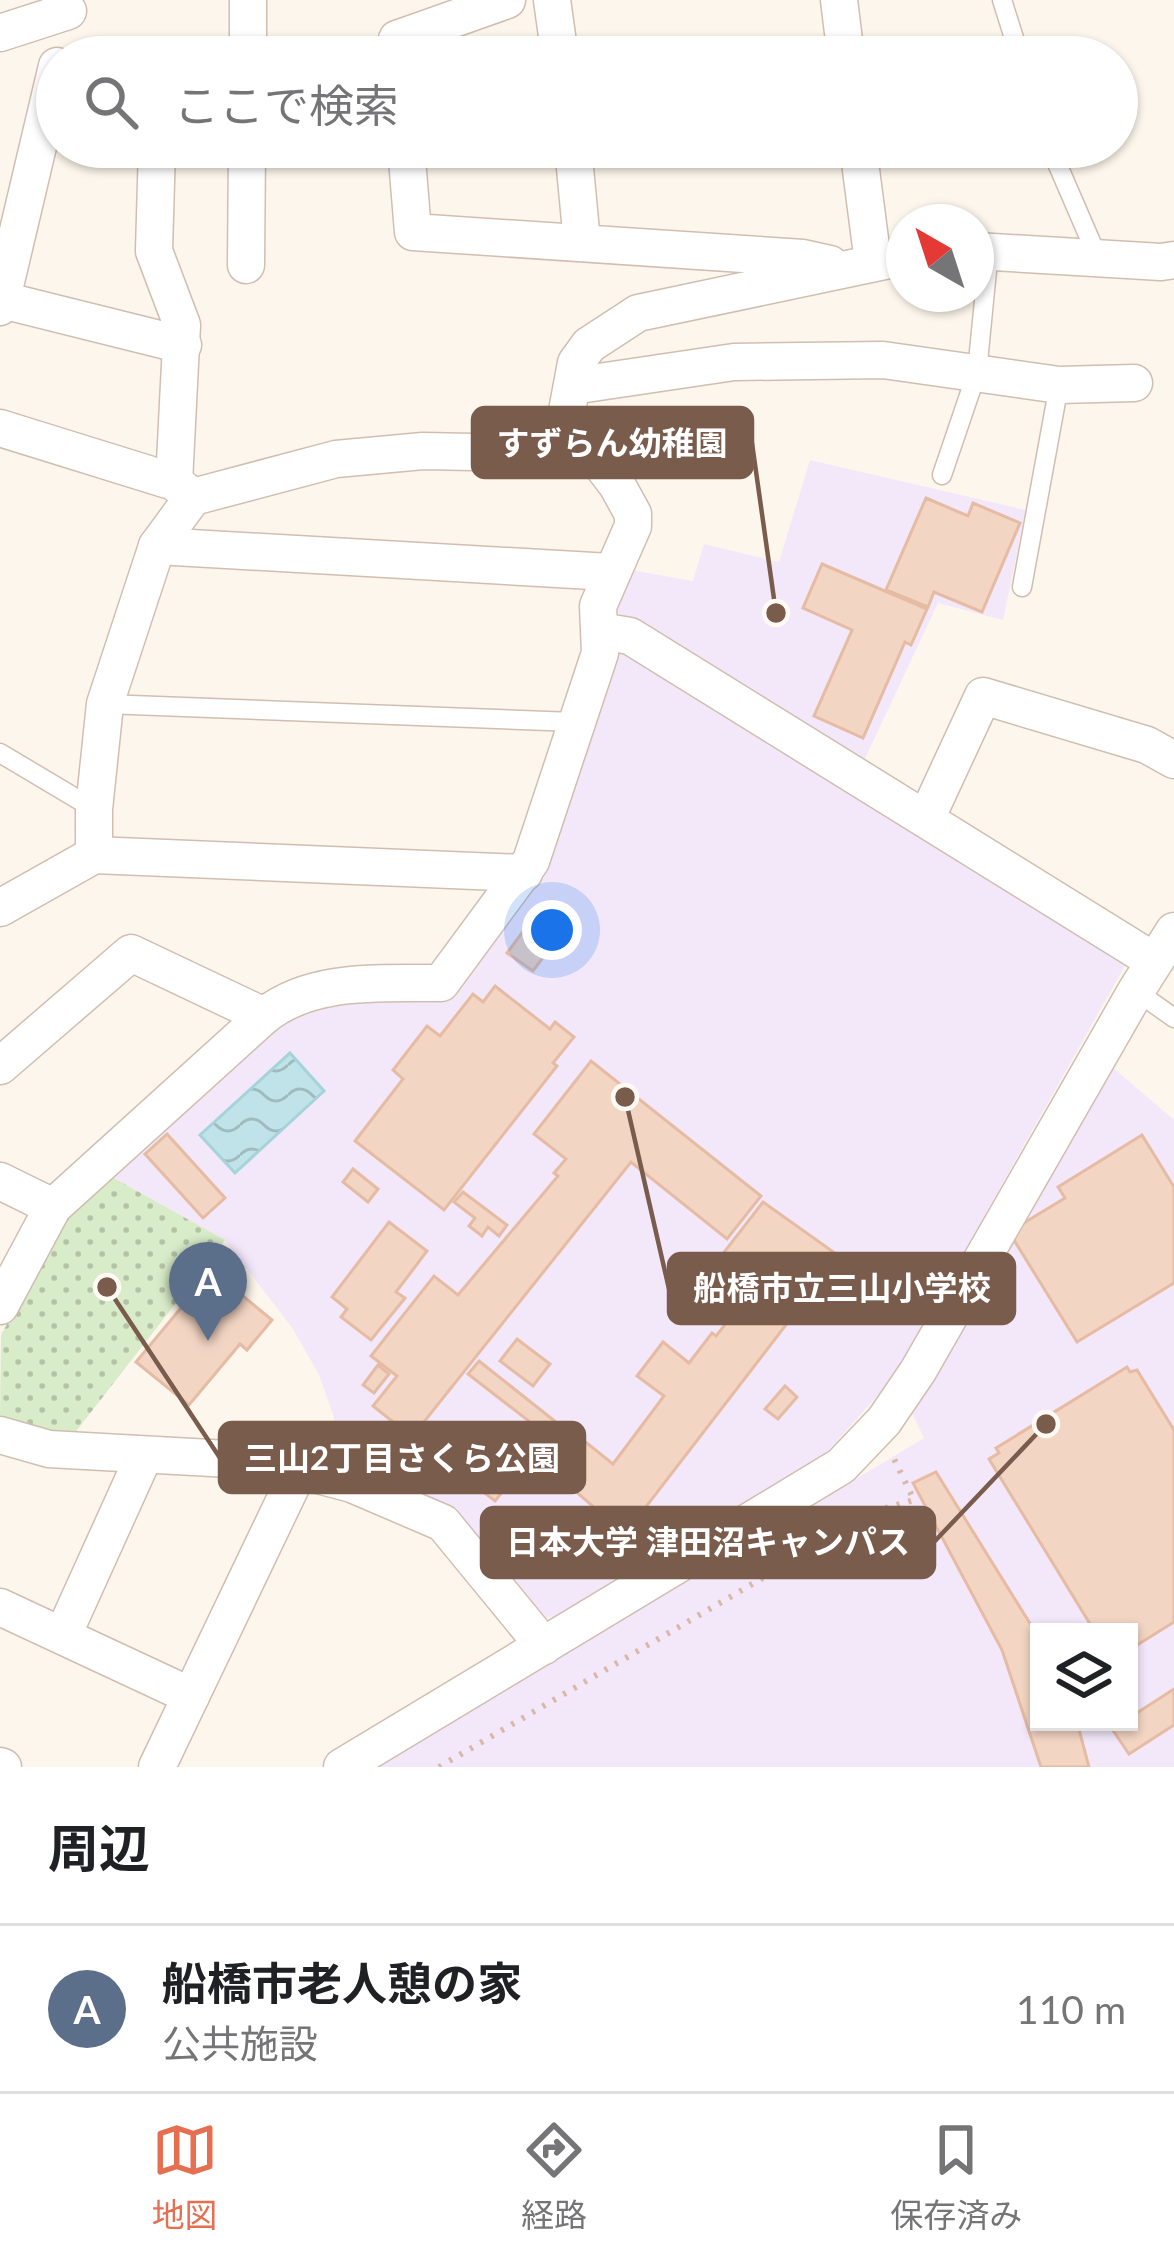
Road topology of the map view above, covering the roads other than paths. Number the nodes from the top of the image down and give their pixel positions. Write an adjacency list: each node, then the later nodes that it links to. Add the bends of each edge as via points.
1 (248, 0): 9 (street)
2 (507, 0): 10 (street)
3 (552, 0): 11 (street)
4 (839, 0): 12 (street)
5 (1002, 0): 13 (lane)
6 (69, 5): 7 (street); 8 (street)
7 (0, 33)
8 (63, 36)
9 (248, 36)
10 (405, 36)
11 (557, 36)
12 (843, 36)
13 (1013, 36)
14 (36, 156): 27 (street)
15 (156, 168): 29 (street, via 154,251)
16 (247, 168): 26 (street)
17 (408, 168): 21 (street, via 413,232)
18 (575, 168): 21 (street)
19 (861, 168): 25 (street)
20 (1059, 168): 23 (lane)
21 (582, 242): 25 (street)
22 (994, 252): 23 (street)
23 (1099, 259): 24 (street)
24 (1174, 260)
25 (874, 262): 33 (street, via 638,313 589,345)
26 (246, 265)
27 (1, 303): 29 (street)
28 (980, 312): 30 (lane)
29 (183, 346): 37 (street)
30 (977, 372): 32 (street); 33 (street, via 883,360 734,362); 36 (lane)
31 (1134, 383): 32 (street)
32 (1059, 385): 40 (lane)
33 (572, 386): 35 (street, via 567,412)
34 (0, 428): 37 (street)
35 (586, 442): 37 (street, via 529,453 335,459); 39 (street, via 633,514)
36 (942, 475)
37 (184, 490): 38 (street)
38 (157, 546): 39 (street); 42 (street)
39 (610, 572): 41 (street, via 598,606)
40 (1022, 587)
41 (600, 631): 43 (street, via 600,653); 47 (street, via 630,636)
42 (105, 704): 43 (lane); 46 (street)
43 (574, 722): 49 (street)
44 (0, 753): 46 (lane)
45 (1174, 760): 47 (street, via 982,696)
46 (94, 809): 48 (street)
47 (926, 819): 51 (street)
48 (94, 855): 49 (street); 50 (street)
49 (524, 873): 52 (street, via 441,983 340,985)
50 (0, 908)
51 (1155, 961): 53 (lane); 63 (street, via 884,1421 841,1466)
52 (264, 1016): 54 (street, via 131,952); 56 (street)
53 (1174, 1018)
54 (0, 1066)
55 (0, 1180): 56 (street)
56 (53, 1207): 57 (street)
57 (0, 1306)
58 (0, 1435): 59 (street, via 50,1449)
59 (144, 1456): 60 (street, via 224,1456); 62 (street)
60 (299, 1470): 63 (street, via 442,1523); 64 (street)
61 (0, 1607): 62 (street)
62 (63, 1634): 64 (street)
63 (544, 1646): 66 (street)
64 (191, 1696): 65 (street)
65 (157, 1767)
66 (342, 1767)

